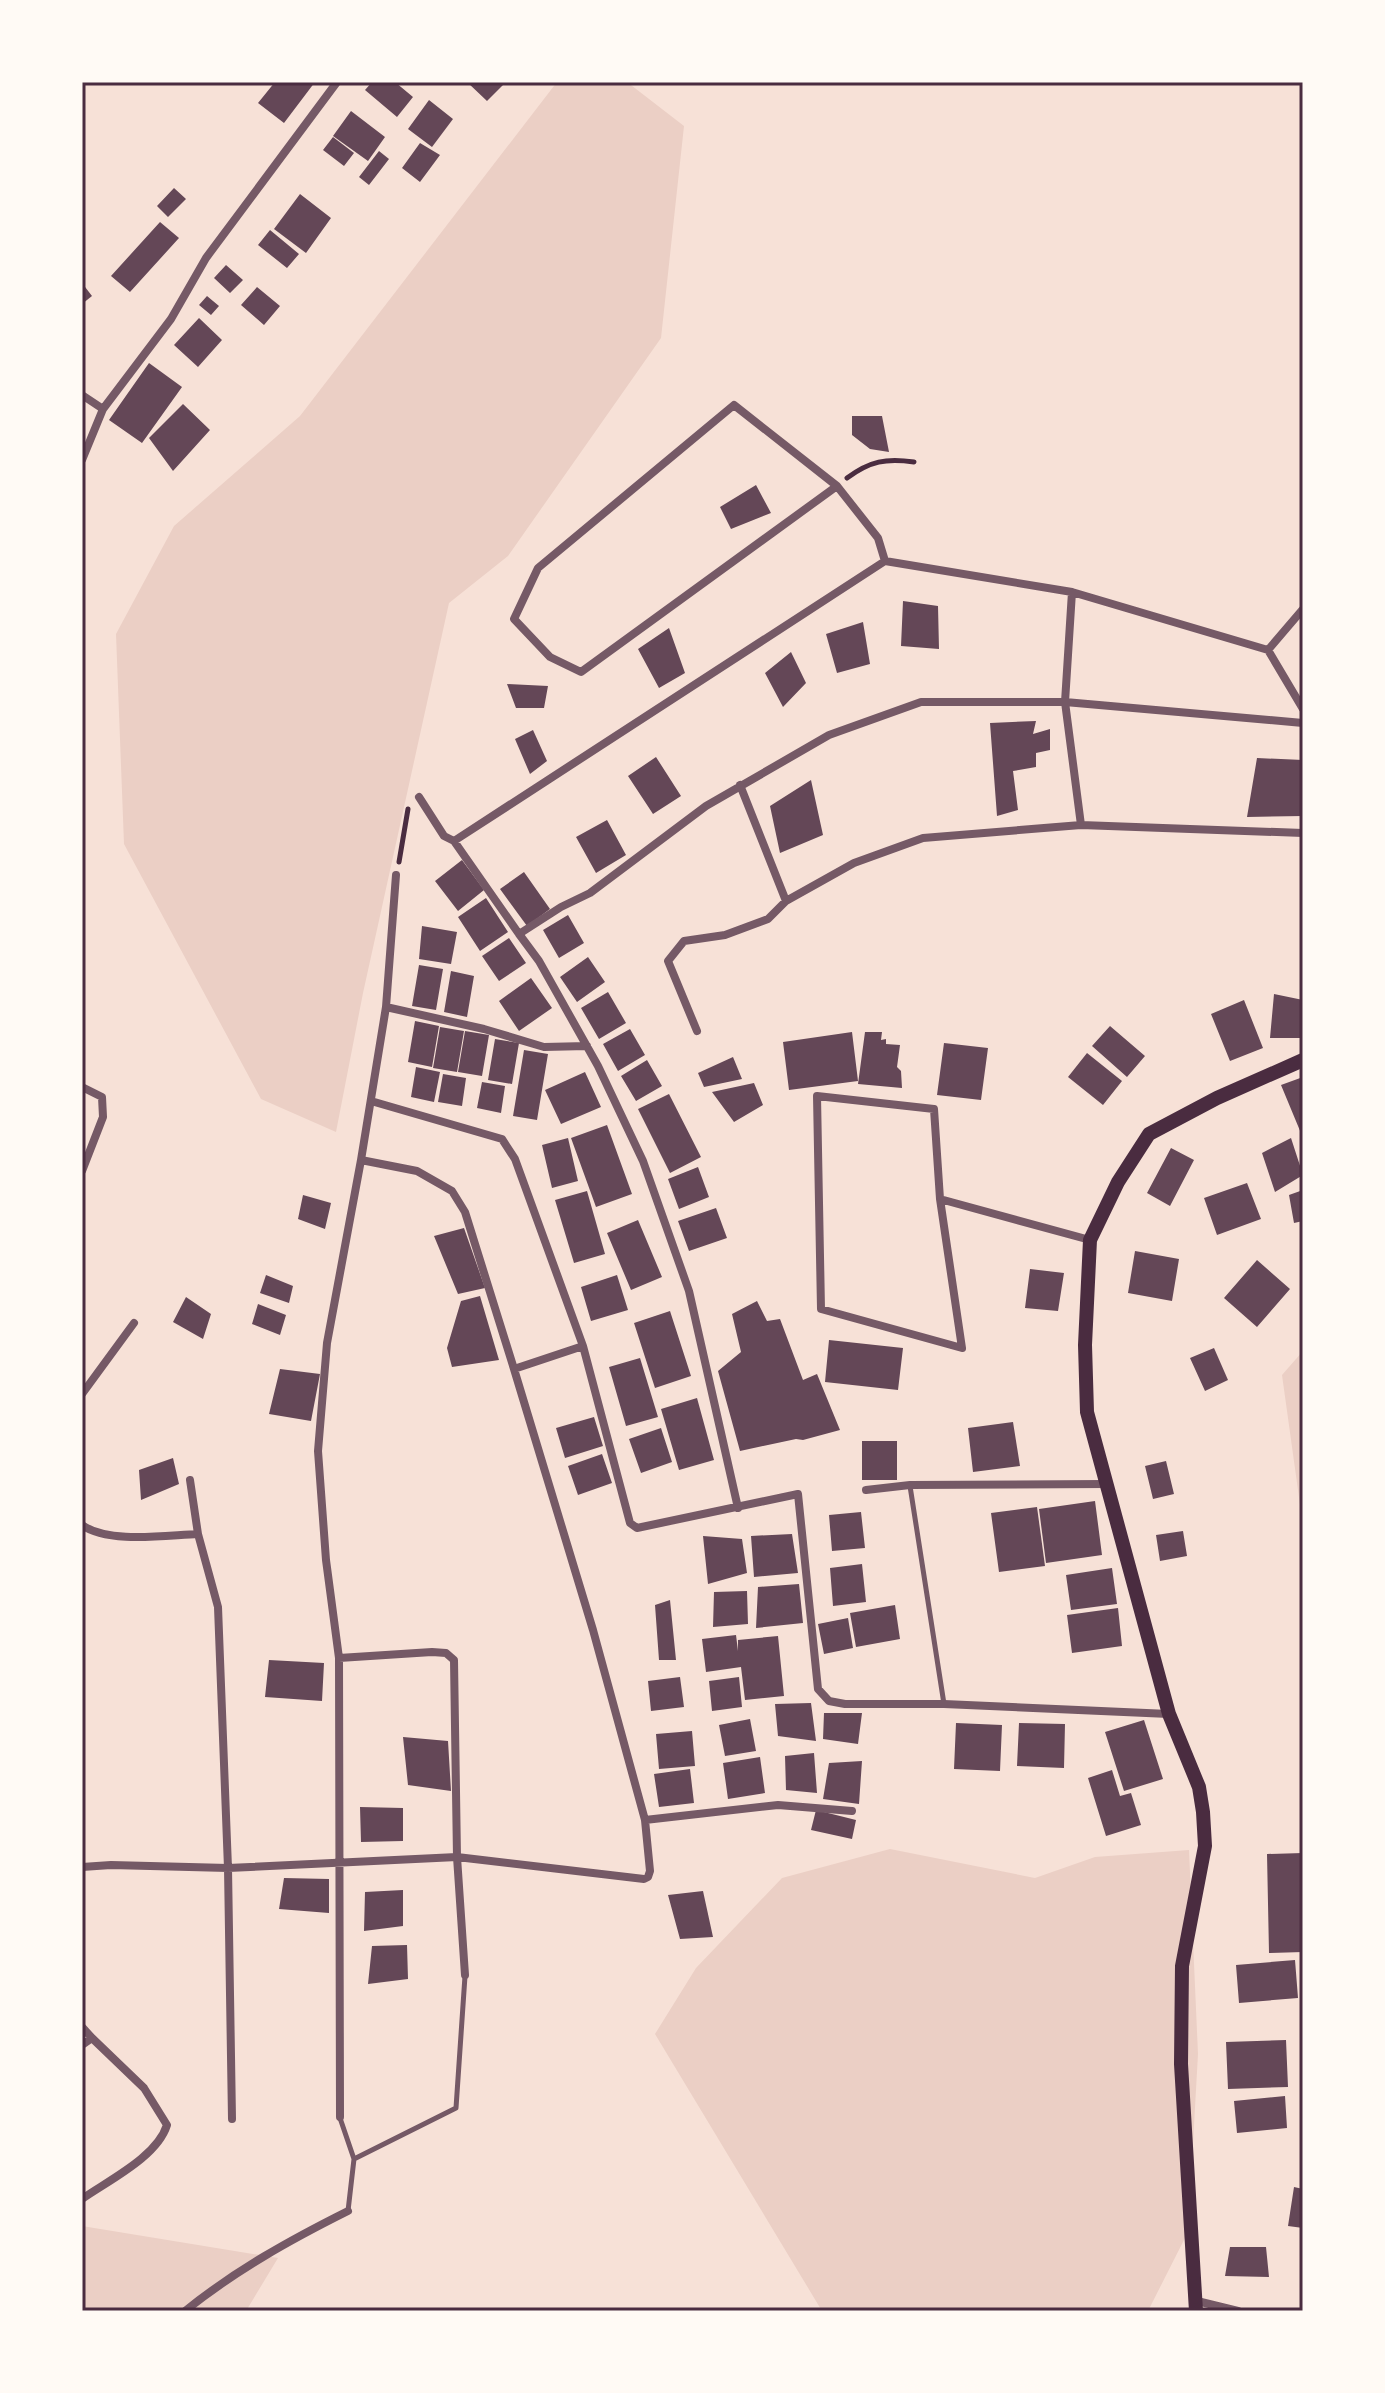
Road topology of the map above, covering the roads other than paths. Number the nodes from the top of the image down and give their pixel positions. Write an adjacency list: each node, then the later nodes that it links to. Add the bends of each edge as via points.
1 (337, 82): 3 (street, via 206,258 171,319)
2 (82, 395): 3 (street)
3 (103, 409): 4 (street)
4 (82, 460)
5 (837, 486): 5 (street, via 581,672 550,657 514,619 538,568 734,405); 6 (street, via 878,538)
6 (885, 561): 7 (street); 17 (street)
7 (1072, 592): 9 (street); 10 (street)
8 (1303, 609): 9 (street)
9 (1268, 650): 11 (street)
10 (1065, 702): 12 (street); 13 (street, via 921,702 829,735); 15 (street)
11 (1303, 709)
12 (1303, 723)
13 (740, 785): 19 (street); 20 (street, via 590,893)
14 (419, 797): 17 (street, via 444,836)
15 (1081, 825): 16 (street); 19 (street, via 923,838 854,863)
16 (1303, 833)
17 (454, 841): 20 (street)
18 (396, 875): 21 (street)
19 (786, 901): 22 (street, via 768,919 725,935 684,941 668,961)
20 (519, 934): 23 (street)
21 (386, 1007): 23 (street, via 544,1047); 26 (street)
22 (697, 1031)
23 (587, 1046): 39 (street, via 643,1161 689,1291)
24 (1303, 1060): 30 (main road, via 1149,1134)
25 (82, 1087): 28 (street, via 102,1097 103,1117)
26 (371, 1101): 27 (street); 32 (street, via 502,1139 515,1159)
27 (361, 1160): 33 (street, via 417,1171 452,1191 465,1212); 42 (street, via 327,1343 318,1451)
28 (82, 1171)
29 (940, 1199): 29 (street, via 934,1109 817,1096 821,1309 962,1348); 30 (street)
30 (1090, 1240): 36 (main road, via 1087,1412)
31 (134, 1323): 34 (street)
32 (583, 1346): 33 (street); 39 (street, via 630,1523 637,1528)
33 (514, 1369): 46 (street)
34 (82, 1394)
35 (190, 1480): 41 (street)
36 (1106, 1484): 37 (street); 44 (main road)
37 (910, 1485): 38 (street); 43 (lane)
38 (866, 1490)
39 (738, 1508): 43 (street, via 798,1494 818,1689 829,1701)
40 (82, 1525): 41 (street, via 103,1534)
41 (198, 1534): 50 (street, via 218,1607)
42 (339, 1658): 47 (street, via 446,1653 454,1660); 48 (street)
43 (944, 1704): 44 (street)
44 (1169, 1714): 60 (main road, via 1199,1787 1205,1846 1182,1966 1181,2064)
45 (852, 1811): 46 (street, via 778,1805)
46 (645, 1820): 47 (street, via 650,1871 644,1879)
47 (457, 1857): 48 (street); 51 (street)
48 (340, 1865): 50 (street); 55 (street)
49 (82, 1867): 50 (street)
50 (228, 1868): 56 (street)
51 (465, 1975): 57 (lane, via 456,2108)
52 (82, 2027): 53 (street)
53 (92, 2038): 54 (street); 58 (street, via 144,2088 167,2125 152,2150)
54 (82, 2045)
55 (340, 2117): 57 (lane)
56 (232, 2119)
57 (354, 2159): 59 (lane)
58 (82, 2199)
59 (348, 2211): 61 (street, via 279,2245)
60 (1197, 2306): 62 (street)
61 (185, 2311)
62 (1238, 2311)

